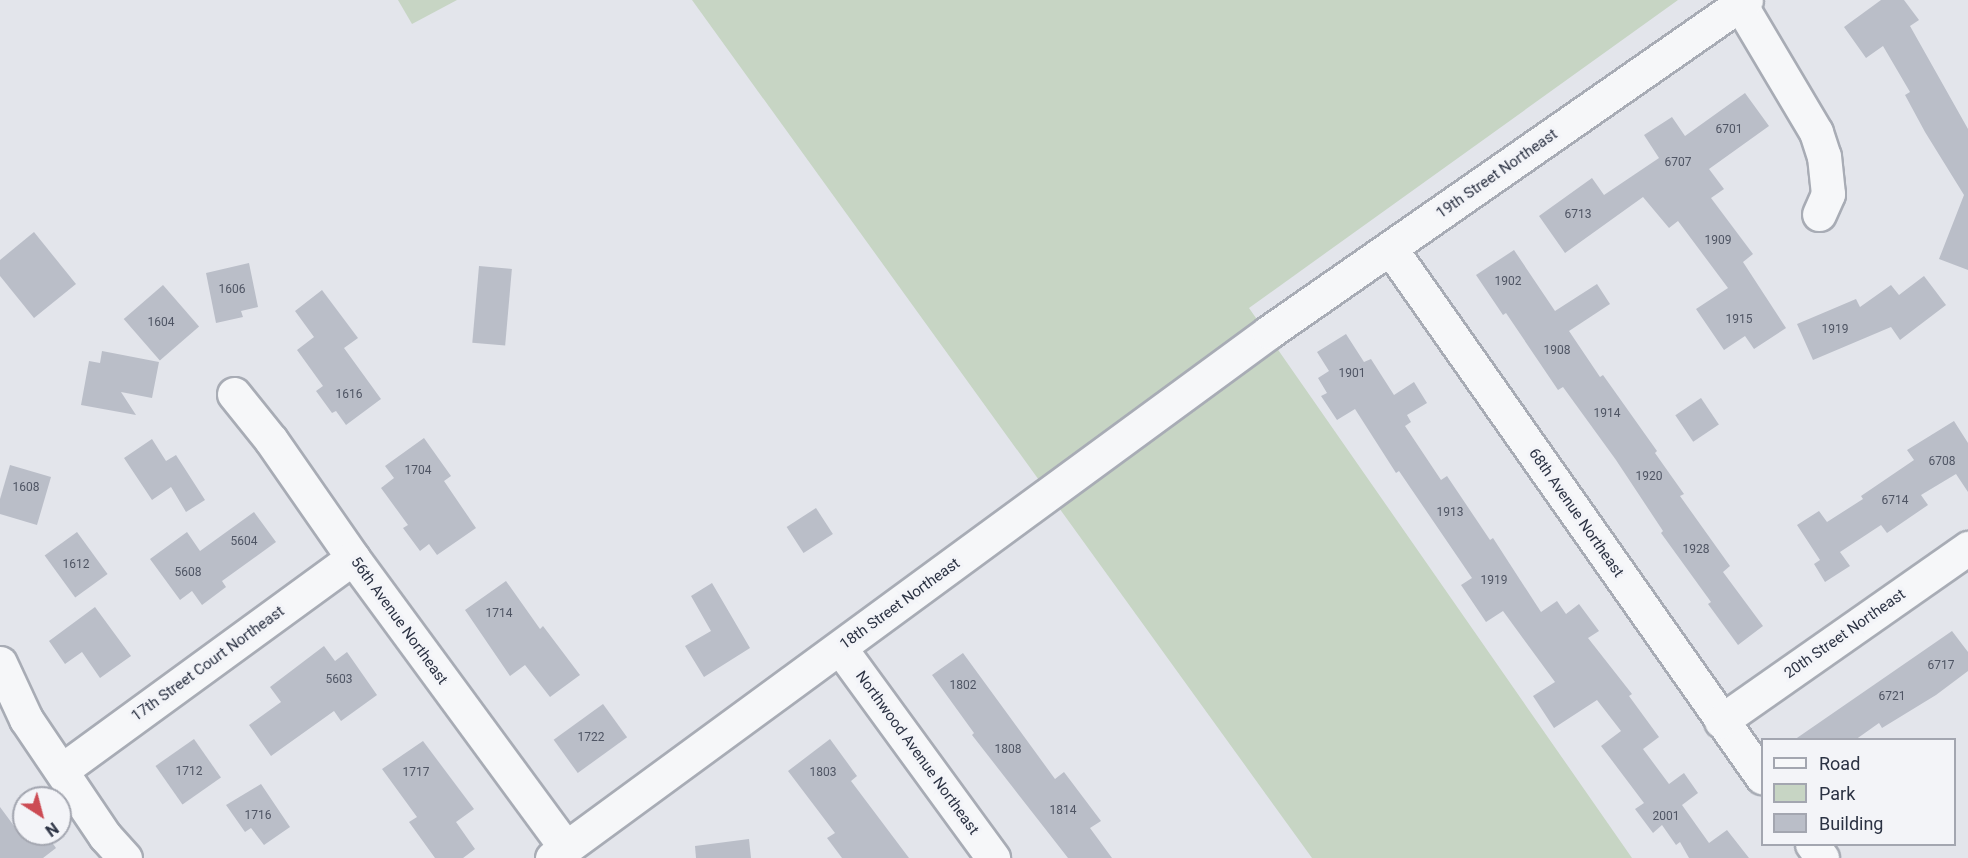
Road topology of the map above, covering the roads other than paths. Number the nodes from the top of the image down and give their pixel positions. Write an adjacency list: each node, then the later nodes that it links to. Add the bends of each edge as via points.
1 (1743, 2): 2 (street, via 1816,132 1824,156 1828,194); 3 (street, 19th Street Northeast)
2 (1819, 214)
3 (1390, 248): 4 (street, 19th Street Northeast); 10 (street, 68th Avenue Northeast)
4 (1248, 348): 8 (street, 18th Street Northeast)
5 (234, 394): 7 (street, 56th Avenue Northeast, via 272,440)
6 (1968, 548): 10 (street, 20th Street Northeast)
7 (353, 558): 11 (street, 17th Street Court Northeast); 13 (street, 56th Avenue Northeast)
8 (840, 648): 13 (street, 18th Street Northeast); 15 (street, Northwood Avenue Northeast)
9 (0, 663): 11 (street, via 26,719)
10 (1721, 721): 12 (street, 68th Avenue Northeast)
11 (62, 770): 14 (street, via 105,836)
12 (1761, 776)
13 (559, 853)
14 (125, 858)
15 (993, 858)

